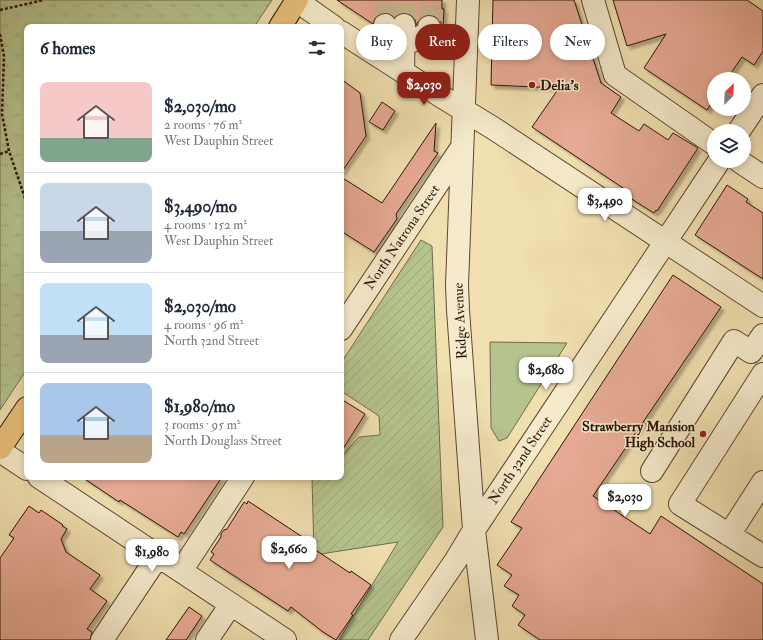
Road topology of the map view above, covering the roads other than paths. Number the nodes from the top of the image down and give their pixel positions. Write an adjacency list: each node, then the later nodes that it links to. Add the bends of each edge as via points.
1 (297, 0): 4 (main road); 5 (street)
2 (468, 0): 12 (street, Ridge Avenue)
3 (593, 0): 14 (street, via 615,75)
4 (282, 24)
5 (330, 24)
6 (344, 34): 7 (street)
7 (356, 42)
8 (385, 60): 10 (street)
9 (402, 60): 10 (street)
10 (403, 72): 12 (street)
11 (763, 95): 13 (street)
12 (464, 110): 15 (street, Ridge Avenue); 19 (street)
13 (744, 124)
14 (707, 139)
15 (462, 146): 21 (street, North Natrona Street); 32 (street, Ridge Avenue, via 457,285)
16 (714, 168): 19 (street, North 32nd Street)
17 (750, 168): 18 (street)
18 (763, 177)
19 (665, 242): 20 (street); 32 (street, North 32nd Street)
20 (763, 306)
21 (344, 324)
22 (759, 349): 28 (street, via 734,341)
23 (763, 374): 33 (street, via 680,504)
24 (24, 412): 25 (main road)
25 (0, 448)
26 (0, 451): 27 (street)
27 (24, 467)
28 (652, 470)
29 (44, 480): 34 (street)
30 (241, 480): 36 (street)
31 (763, 482): 33 (street)
32 (474, 530): 41 (street, North 32nd Street); 42 (street, Ridge Avenue)
33 (729, 535): 35 (street)
34 (158, 556): 36 (street); 38 (street)
35 (763, 556)
36 (181, 571): 37 (street)
37 (231, 604): 39 (street); 40 (street)
38 (102, 640)
39 (207, 640)
40 (285, 640)
41 (401, 640)
42 (487, 640)

